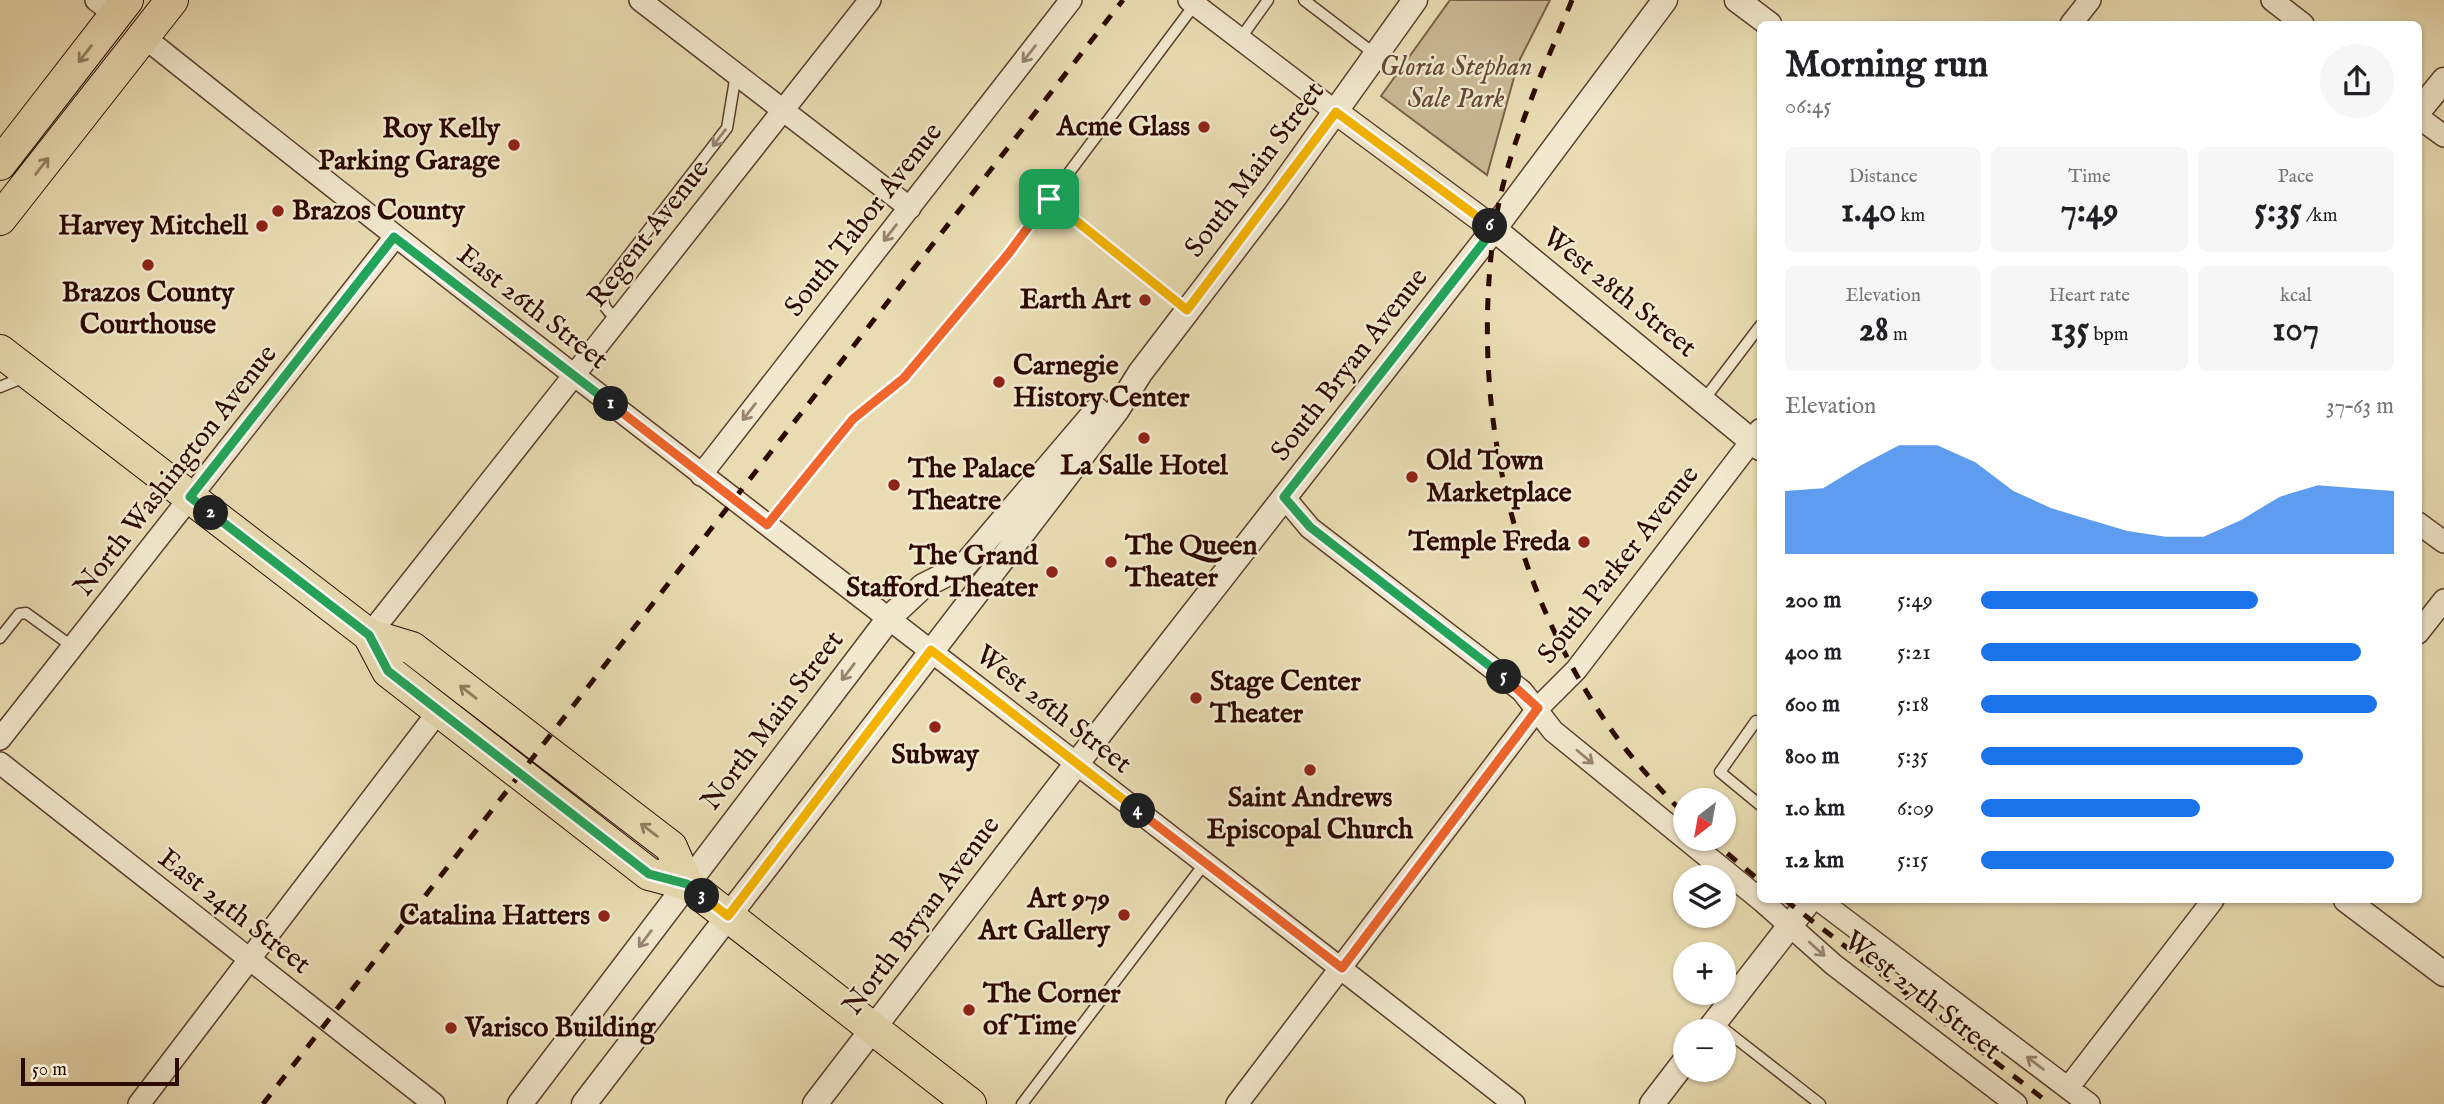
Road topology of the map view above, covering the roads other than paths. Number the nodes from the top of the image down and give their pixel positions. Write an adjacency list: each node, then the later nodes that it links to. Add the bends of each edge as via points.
1 (172, 0): 17 (main road)
2 (870, 0): 22 (street, Regent Avenue)
3 (1071, 0): 29 (street, South Tabor Avenue, one-way to 29)
4 (1268, 0): 18 (lane)
5 (1304, 0): 19 (lane)
6 (1415, 0): 19 (street, South Main Street)
7 (1665, 0): 31 (street, South Bryan Avenue)
8 (1737, 0): 14 (street)
9 (2090, 0): 15 (street)
10 (2272, 0): 16 (street)
11 (646, 2): 20 (street)
12 (1192, 2): 18 (street); 28 (lane)
13 (113, 5): 27 (main road, one-way to 27)
14 (1765, 21)
15 (2073, 21)
16 (2299, 21)
17 (144, 37): 30 (main road, one-way to 17); 32 (street, East 26th Street)
18 (1240, 39): 24 (street)
19 (1376, 55): 24 (street, South Main Street)
20 (736, 74): 22 (street); 34 (lane, one-way to 34, via 727,128 605,286 603,307)
21 (2444, 80): 23 (street)
22 (783, 110): 29 (street); 34 (street, Regent Avenue)
23 (2422, 110)
24 (1336, 112): 31 (street, West 28th Street); 33 (street, South Main Street)
25 (2422, 118): 26 (street)
26 (2444, 136)
27 (0, 164)
28 (1049, 199): 33 (lane); 47 (lane, via 904,378 853,419)
29 (910, 208): 44 (street, South Tabor Avenue, one-way to 44)
30 (0, 219)
31 (1494, 229): 41 (street, West 28th Street); 46 (street, South Bryan Avenue)
32 (394, 237): 39 (street, East 26th Street); 45 (street, North Washington Avenue)
33 (1187, 310): 37 (street, South Main Street)
34 (617, 319): 39 (street, Regent Avenue)
35 (1757, 330): 41 (lane)
36 (0, 351): 38 (main road)
37 (1140, 373): 51 (street, North Main Street, via 1107,397 965,565 923,586); 56 (street, via 1117,410)
38 (31, 375): 40 (lane); 45 (main road)
39 (573, 375): 44 (street, East 26th Street); 53 (street, Regent Avenue)
40 (0, 387)
41 (1703, 401): 42 (street, West 28th Street)
42 (1757, 439)
43 (1757, 441): 57 (street, South Parker Avenue, via 1576,670)
44 (701, 475): 47 (street, East 26th Street)
45 (190, 497): 53 (main road); 55 (street, North Washington Avenue)
46 (1284, 497): 57 (street, West 27th Street, via 1310,527); 62 (street, South Bryan Avenue)
47 (767, 525): 51 (street, East 26th Street)
48 (2422, 526): 49 (street)
49 (2444, 542)
50 (2444, 600): 52 (street)
51 (890, 617): 56 (street, West 26th Street); 65 (street, North Main Street, one-way to 65)
52 (2422, 628)
53 (369, 635): 58 (main road, via 388,671); 65 (main road, one-way to 53, via 671,847 412,648)
54 (0, 638): 55 (lane, via 19,614 26,613)
55 (73, 647): 60 (street, North Washington Avenue)
56 (931, 650): 62 (street, West 26th Street); 72 (street)
57 (1538, 708): 66 (street, West 27th Street, one-way to 66, via 1553,731); 75 (street, South Parker Avenue)
58 (438, 712): 65 (main road, via 649,874); 74 (street)
59 (1757, 721): 63 (lane, via 1720,772)
60 (0, 739)
61 (0, 764): 74 (street, East 24th Street)
62 (1076, 764): 64 (street, West 26th Street); 78 (street, North Bryan Avenue)
63 (1757, 803)
64 (1205, 863): 75 (street, West 26th Street); 88 (lane)
65 (687, 884): 72 (main road); 84 (street, North Main Street, one-way to 84)
66 (1757, 897)
67 (1764, 903): 73 (street, West 27th Street, one-way to 73)
68 (1808, 903): 73 (street)
69 (1823, 903): 81 (street, West 27th Street, one-way to 69)
70 (2211, 903): 81 (street)
71 (2350, 903): 76 (street)
72 (728, 916): 78 (main road); 85 (street)
73 (1790, 924): 77 (street); 93 (street, West 27th Street, one-way to 93, via 1835,965)
74 (250, 960): 82 (street); 83 (street, East 24th Street)
75 (1342, 968): 89 (street, South Parker Avenue); 90 (street, West 26th Street)
76 (2444, 974)
77 (1716, 1019)
78 (874, 1029): 86 (street, North Bryan Avenue); 87 (main road)
79 (1736, 1044): 92 (lane)
80 (1673, 1077): 91 (street)
81 (2068, 1088): 94 (street, West 27th Street)
82 (139, 1104)
83 (434, 1104)
84 (520, 1104)
85 (584, 1104)
86 (815, 1104)
87 (970, 1104)
88 (1022, 1104)
89 (1237, 1104)
90 (1514, 1104)
91 (1652, 1104)
92 (1820, 1104)
93 (2016, 1104)
94 (2089, 1104)

